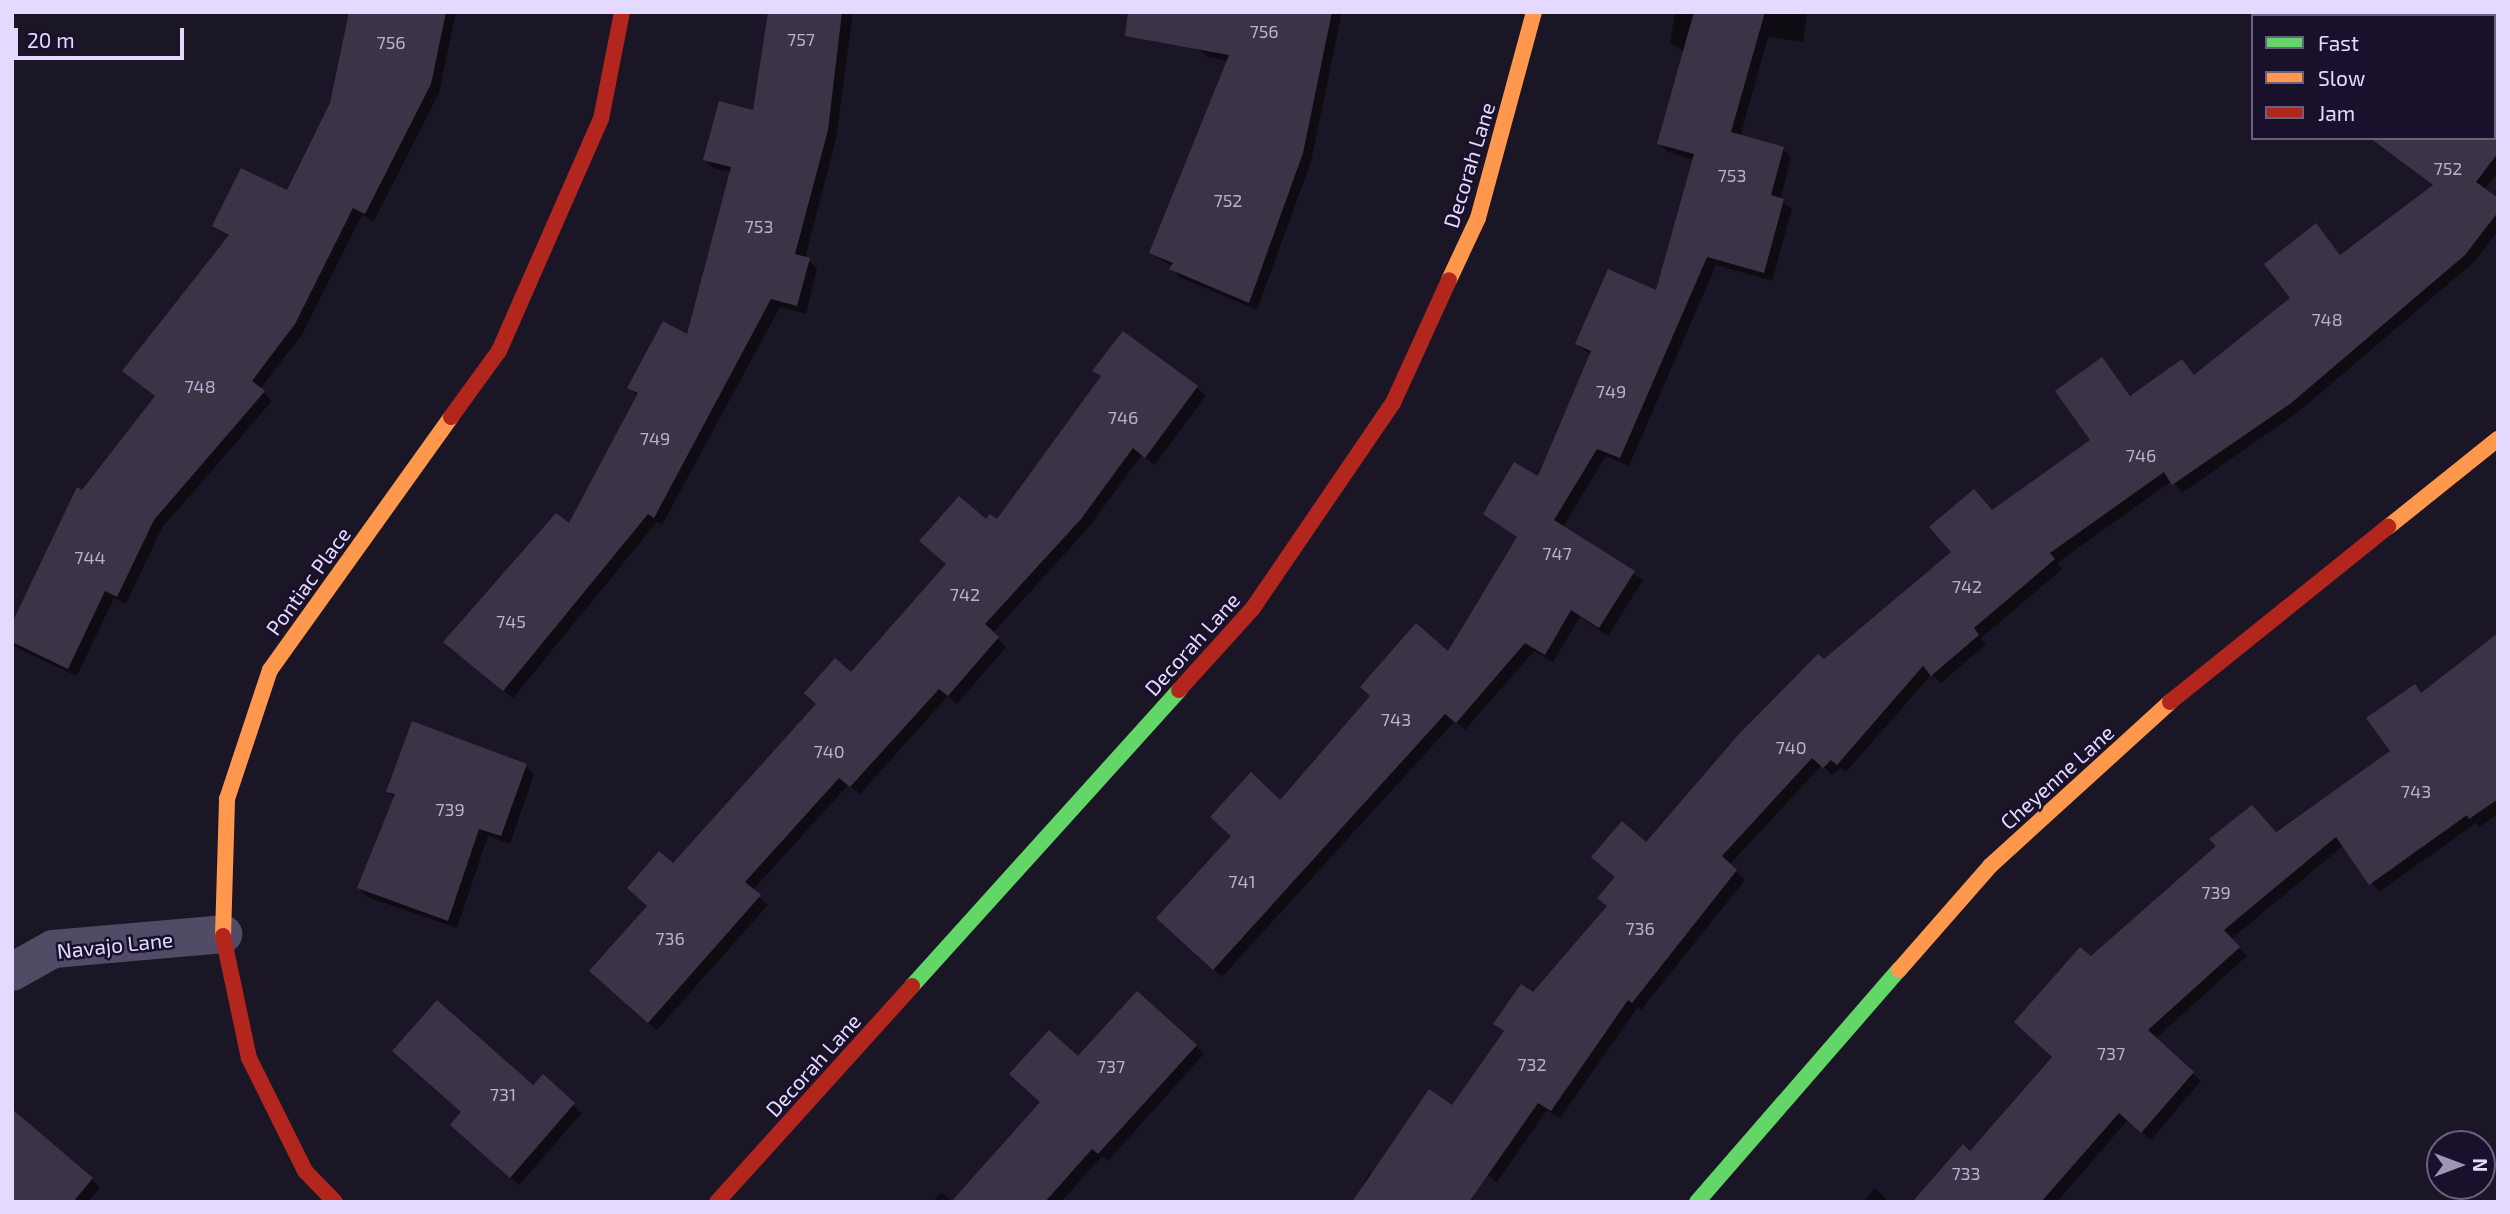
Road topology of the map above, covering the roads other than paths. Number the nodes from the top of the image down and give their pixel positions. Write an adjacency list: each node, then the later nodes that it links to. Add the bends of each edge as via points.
1 (622, 12): 4 (street, Pontiac Place, via 601,119 499,351 270,670 227,799)
2 (1534, 12): 7 (street, Decorah Lane, via 1478,218 1399,390 1261,596)
3 (2498, 439): 8 (street, Cheyenne Lane, via 2172,701 1990,866)
4 (223, 934): 5 (street, Navajo Lane, via 53,948); 6 (street, Pontiac Place, via 249,1058 305,1171)
5 (12, 972)
6 (335, 1202)
7 (717, 1202)
8 (1696, 1202)

